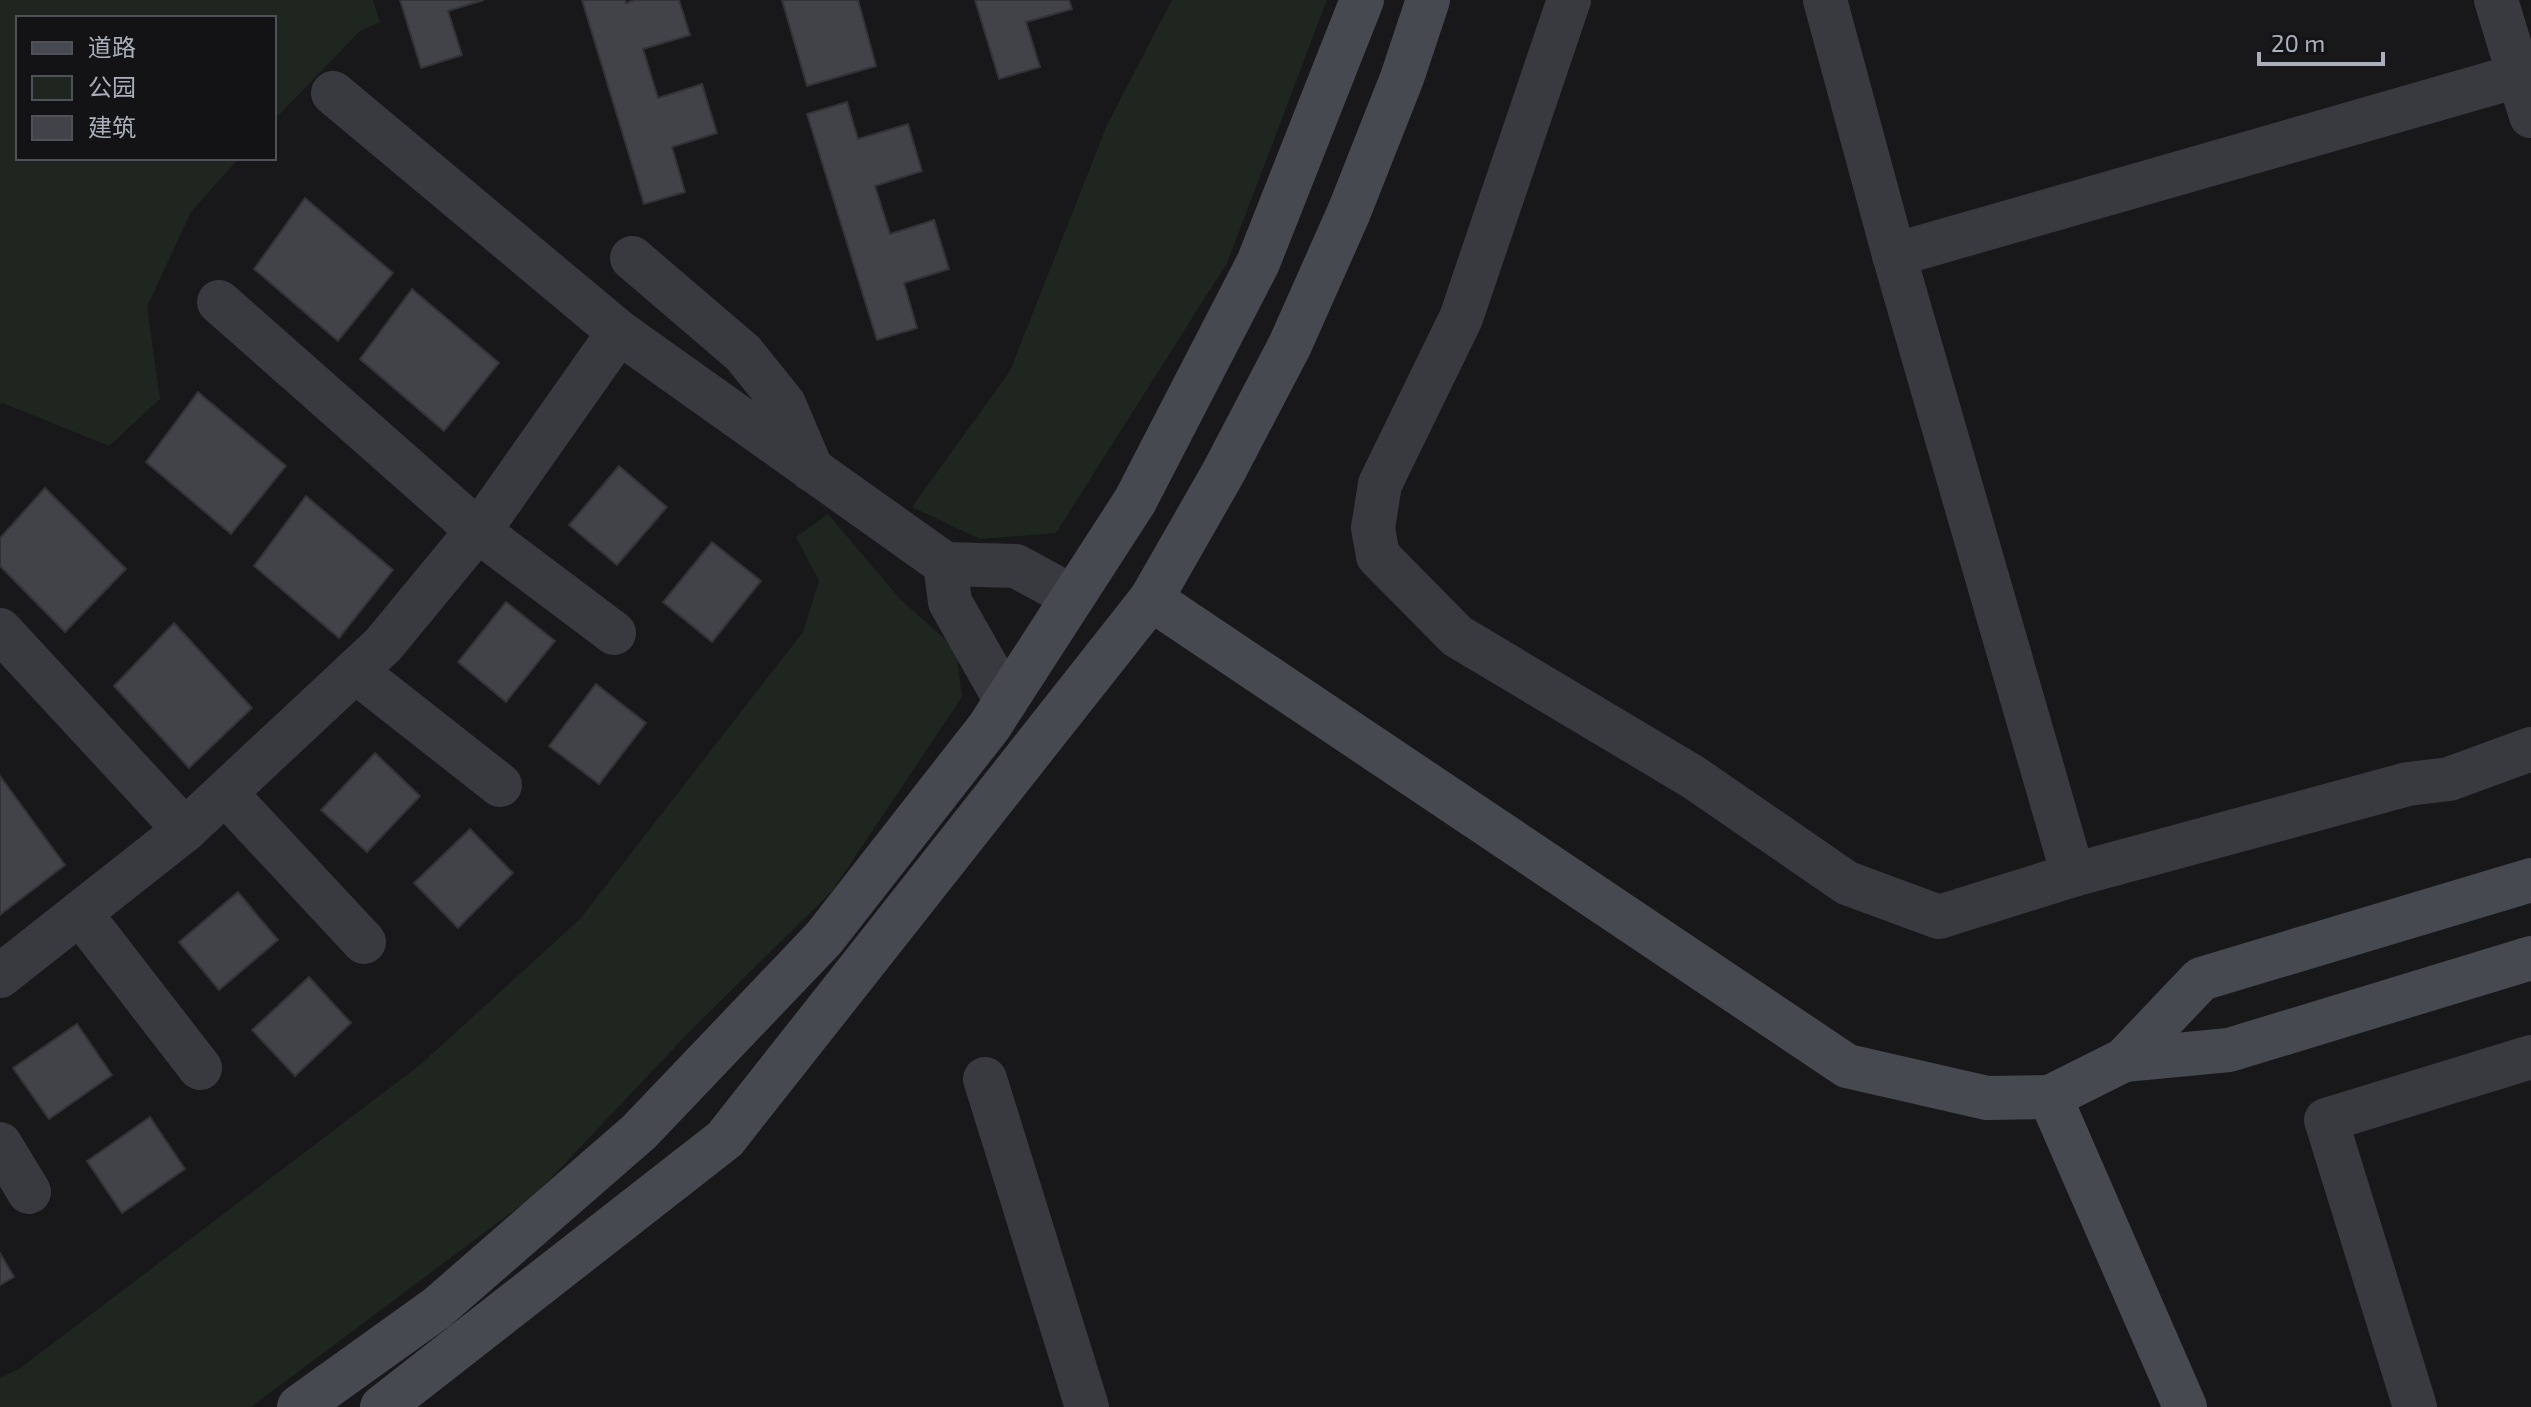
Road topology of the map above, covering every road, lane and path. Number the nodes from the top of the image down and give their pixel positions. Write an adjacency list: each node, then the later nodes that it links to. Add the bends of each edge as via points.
1 (1362, 0): 15 (street, via 1258,263 1135,501)
2 (1428, 0): 16 (street, via 1349,212 1290,345)
3 (1569, 0): 25 (street, via 1461,318 1380,484 1373,528 1378,556 1457,636 1693,777 1847,883 1939,917)
4 (1825, 0): 8 (street)
5 (2496, 0): 6 (street)
6 (2527, 87): 8 (street)
7 (333, 93): 11 (street)
8 (1894, 255): 25 (street)
9 (632, 258): 12 (street, via 743,353 784,404)
10 (219, 302): 13 (street)
11 (619, 332): 12 (street); 13 (street)
12 (812, 470): 14 (street)
13 (477, 530): 18 (street); 19 (street, via 383,645)
14 (945, 564): 15 (street, via 1016,566); 20 (street, via 950,602)
15 (1073, 597): 20 (street)
16 (1151, 599): 35 (street, via 1847,1066 1987,1098); 39 (street, via 725,1139)
17 (0, 630): 24 (street)
18 (614, 633)
19 (355, 671): 22 (street); 23 (street)
20 (1006, 701): 38 (street, via 824,938 639,1132 437,1308)
21 (2531, 749): 25 (street, via 2449,779 2408,784)
22 (500, 785)
23 (225, 793): 24 (street); 28 (street)
24 (185, 830): 27 (street)
25 (2073, 875)
26 (2531, 880): 32 (street, via 2201,979)
27 (80, 913): 30 (street); 33 (street)
28 (364, 942)
29 (2531, 958): 32 (street, via 2229,1050)
30 (0, 976)
31 (2531, 1057): 42 (street, via 2326,1120)
32 (2124, 1060): 35 (street)
33 (200, 1068)
34 (985, 1079): 40 (street)
35 (2050, 1097): 41 (street)
36 (0, 1144): 37 (street)
37 (29, 1192)
38 (299, 1407)
39 (382, 1407)
40 (1087, 1407)
41 (2185, 1407)
42 (2415, 1407)

